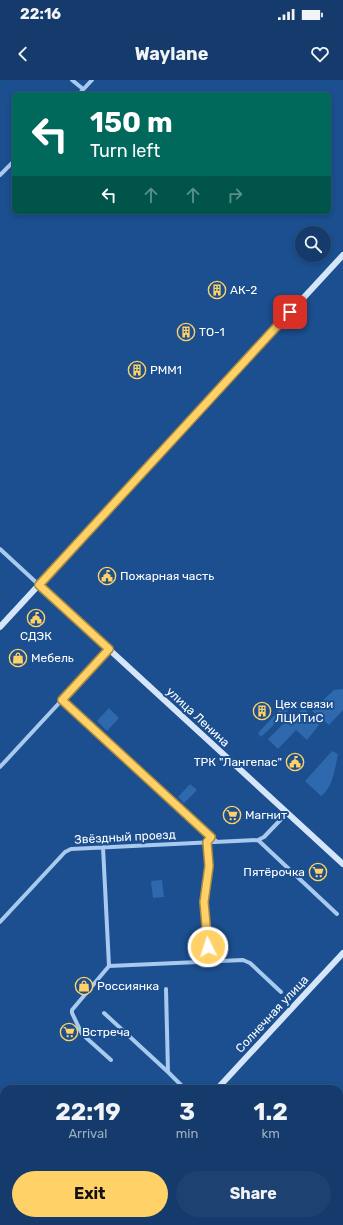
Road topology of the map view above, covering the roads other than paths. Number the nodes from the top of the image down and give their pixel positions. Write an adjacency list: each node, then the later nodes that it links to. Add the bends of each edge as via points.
1 (72, 80): 3 (street)
2 (92, 80): 3 (street)
3 (83, 89): 4 (street)
4 (81, 92)
5 (12, 163): 6 (street)
6 (0, 175)
7 (343, 255): 9 (street)
8 (0, 549): 9 (street)
9 (39, 585): 10 (street); 11 (street, улица Ленина)
10 (0, 627)
11 (109, 649): 12 (street); 14 (street, улица Ленина)
12 (62, 700): 13 (street); 15 (street)
13 (0, 767)
14 (287, 813): 16 (street); 20 (street, улица Ленина)
15 (211, 837): 17 (street); 18 (street)
16 (258, 840): 18 (street, Звёздный проезд); 21 (street)
17 (207, 842): 18 (street, Звёздный проезд); 19 (street, Звёздный проезд); 24 (street, via 209,866 204,902)
18 (217, 842)
19 (103, 847): 22 (street, Звёздный проезд, via 70,849 65,852); 25 (street)
20 (343, 864)
21 (337, 914)
22 (0, 922)
23 (343, 953): 32 (street, Солнечная улица)
24 (208, 962): 25 (street); 27 (street, via 247,961)
25 (109, 966): 29 (street, via 72,1013 82,1034)
26 (166, 989): 30 (street)
27 (281, 992)
28 (104, 1013): 30 (street)
29 (111, 1060)
30 (168, 1072): 31 (street)
31 (182, 1085)
32 (221, 1085)

